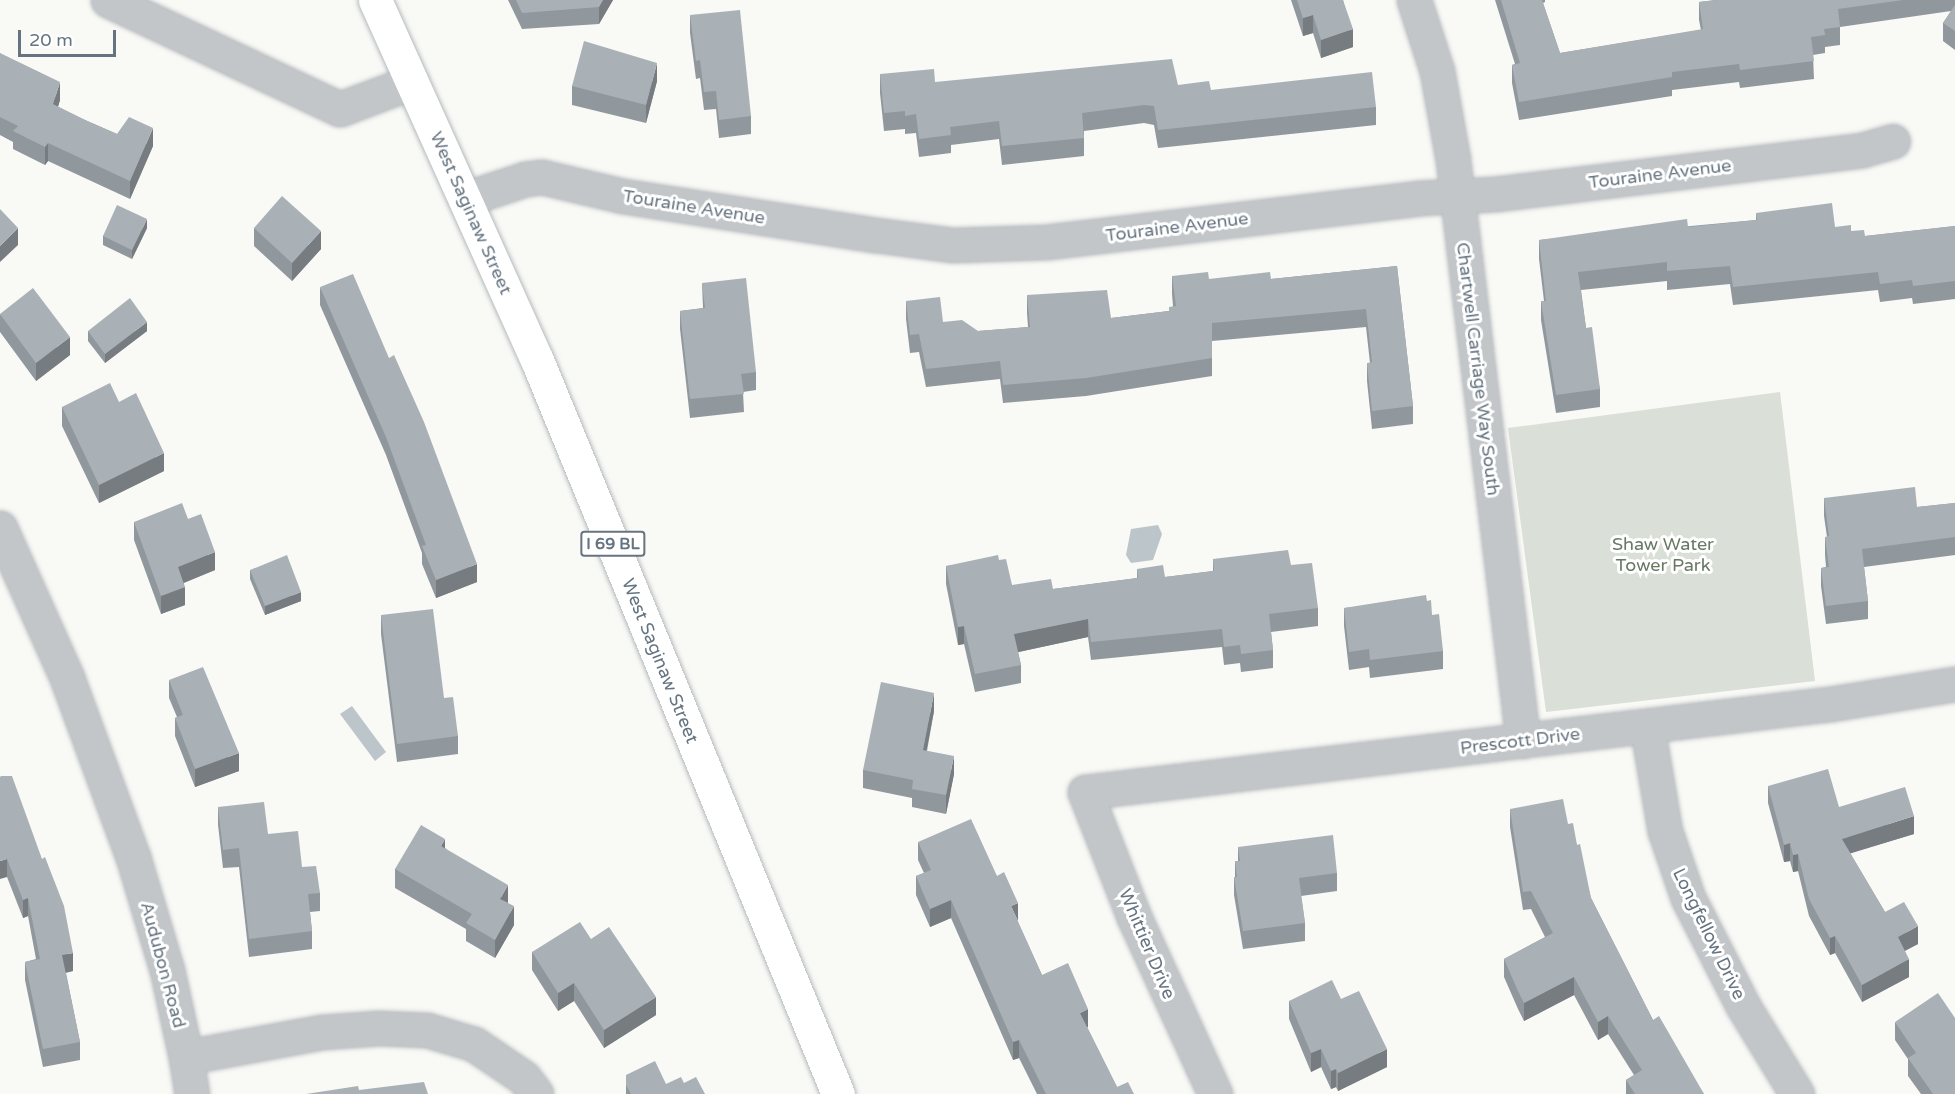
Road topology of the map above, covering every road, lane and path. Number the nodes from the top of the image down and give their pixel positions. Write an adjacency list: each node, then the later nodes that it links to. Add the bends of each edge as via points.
1 (108, 0): 4 (street, via 340,109)
2 (375, 0): 4 (main road, West Saginaw Street / I 69 BL)
3 (1414, 0): 6 (street, Chartwell Carriage Way South, via 1437,71)
4 (412, 82): 7 (main road, West Saginaw Street / I 69 BL)
5 (1893, 141): 6 (street, Touraine Avenue, via 1862,150)
6 (1456, 197): 7 (street, Touraine Avenue, via 1418,198 1046,242 953,245 623,196 542,177 525,178); 11 (street, Chartwell Carriage Way South)
7 (465, 199): 16 (main road, West Saginaw Street / I 69 BL, via 537,360)
8 (0, 528): 13 (street, Audubon Road, via 67,678 132,857 167,970)
9 (1955, 684): 10 (street, Prescott Drive)
10 (1647, 726): 11 (street, Prescott Drive); 18 (street, Longfellow Drive, via 1665,831 1684,890 1743,1006)
11 (1523, 741): 12 (street, Prescott Drive)
12 (1085, 792): 17 (street, Whittier Drive, via 1134,916)
13 (186, 1057): 14 (street, Audubon Road); 15 (street, via 322,1032 427,1030 474,1044 524,1078)
14 (192, 1094)
15 (536, 1094)
16 (838, 1094)
17 (1215, 1094)
18 (1797, 1094)

